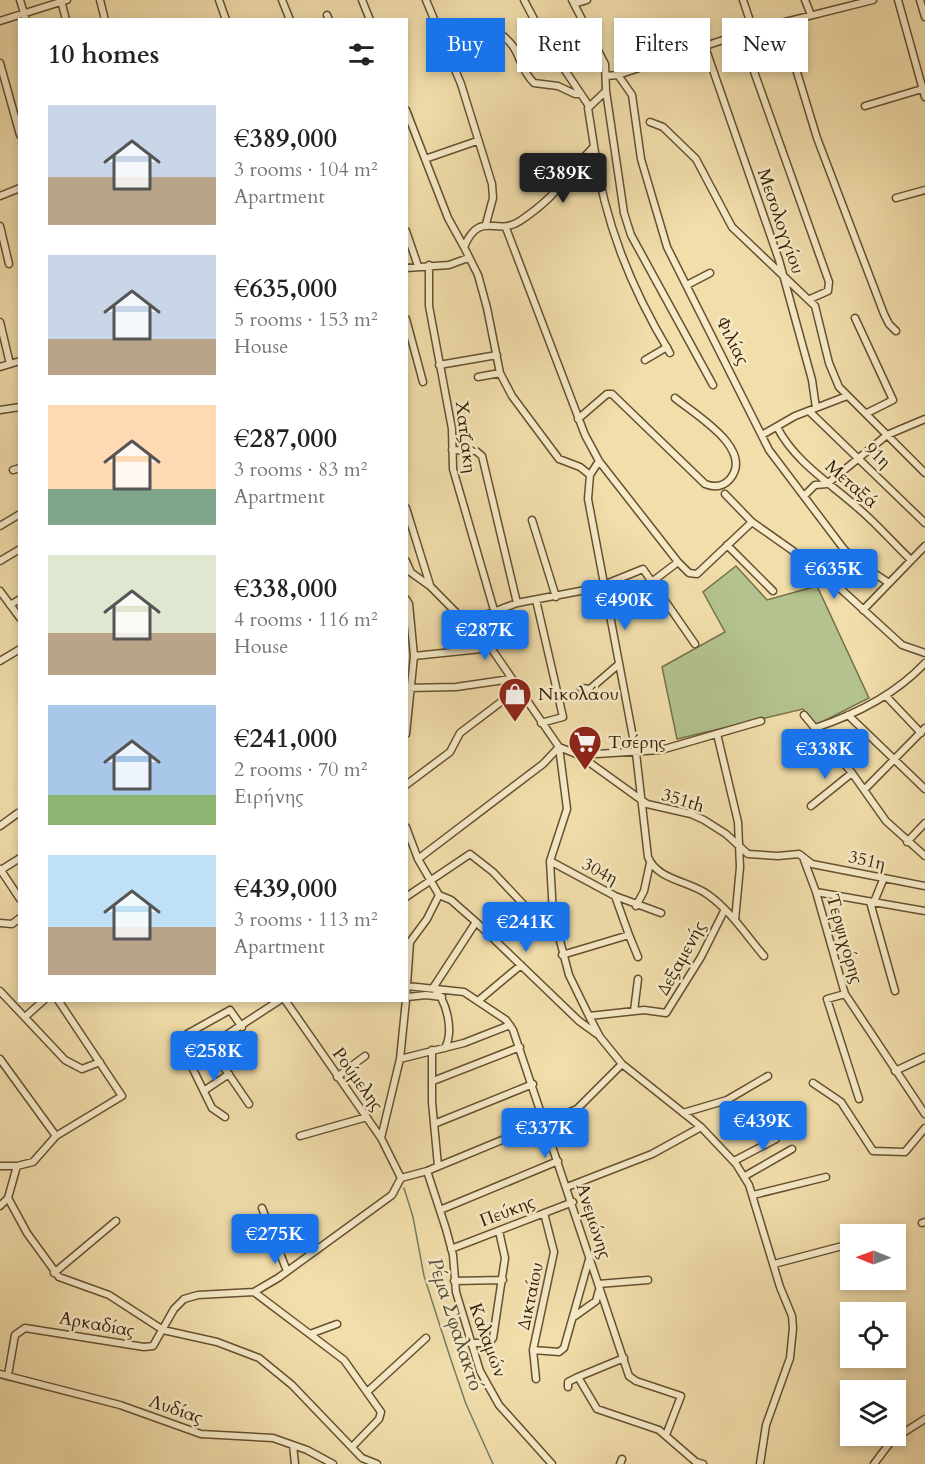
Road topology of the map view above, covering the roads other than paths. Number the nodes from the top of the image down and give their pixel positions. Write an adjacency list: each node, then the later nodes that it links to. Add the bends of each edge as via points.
1 (20, 0): 17 (street)
2 (100, 0): 20 (street)
3 (282, 0): 22 (street)
4 (362, 0): 23 (street)
5 (426, 0): 44 (street, via 461,84)
6 (524, 0): 37 (street)
7 (587, 0): 15 (street)
8 (743, 0): 24 (street)
9 (806, 0): 16 (street)
10 (873, 0): 16 (street)
11 (898, 0): 35 (street)
12 (920, 0): 18 (street)
13 (63, 1): 17 (street); 19 (street)
14 (221, 1): 21 (street)
15 (573, 2): 34 (street, via 598,46)
16 (811, 15): 25 (street)
17 (25, 16): 26 (street)
18 (925, 17)
19 (66, 18)
20 (104, 18)
21 (225, 18)
22 (289, 18)
23 (369, 18)
24 (749, 18)
25 (800, 18)
26 (0, 21)
27 (505, 38): 37 (street, via 517,48 524,71 534,83)
28 (710, 62): 61 (street, Μεσολογγίου)
29 (0, 63): 43 (street)
30 (627, 72): 33 (street)
31 (754, 72): 64 (street, via 829,282 828,291)
32 (797, 72): 68 (street, via 817,138 884,314)
33 (618, 75): 34 (street); 63 (street, Φιλίας, via 632,95 636,139 662,235)
34 (606, 76): 36 (street)
35 (922, 88): 38 (street); 39 (street)
36 (606, 91): 40 (street); 78 (street, via 624,213 631,235)
37 (581, 94): 40 (street)
38 (925, 97)
39 (865, 106)
40 (588, 108): 45 (street)
41 (408, 115): 46 (street)
42 (650, 122): 61 (street, via 663,127 696,159 732,227)
43 (18, 128)
44 (477, 141): 46 (street); 51 (street, via 493,194)
45 (594, 146): 53 (street, via 552,198); 70 (street, via 608,219 623,265 668,350)
46 (425, 159): 55 (street)
47 (18, 189): 49 (street)
48 (925, 189): 50 (street)
49 (0, 196)
50 (896, 198)
51 (486, 224): 53 (street); 55 (street, via 474,230)
52 (0, 226): 57 (street)
53 (506, 228): 86 (street)
54 (408, 237): 59 (street)
55 (464, 247): 56 (street)
56 (468, 258): 58 (street, via 449,265); 69 (street, via 488,308)
57 (9, 264)
58 (429, 265): 59 (street); 73 (street, Χατζάκη, via 428,293)
59 (418, 266): 60 (street)
60 (408, 268)
61 (781, 272): 64 (street); 82 (street, Μεσολογγίου, via 812,380)
62 (710, 273): 63 (street)
63 (687, 285): 89 (street, Φιλίας)
64 (810, 299): 79 (street, via 819,314 834,376)
65 (855, 318): 85 (street, via 893,400)
66 (0, 322): 72 (street)
67 (408, 326): 77 (street)
68 (896, 331)
69 (497, 355): 73 (street); 75 (street)
70 (645, 360)
71 (18, 362): 72 (street)
72 (10, 364): 74 (street)
73 (439, 365): 91 (street, Χατζάκη, via 452,429)
74 (0, 367)
75 (500, 373): 76 (street); 95 (street, via 512,396 559,459)
76 (478, 377)
77 (423, 382)
78 (712, 384)
79 (846, 396): 82 (street); 85 (street)
80 (675, 399): 86 (street, via 723,437 733,450 736,465 732,476 718,487 705,484 612,393)
81 (18, 407): 83 (street)
82 (816, 408): 84 (street)
83 (0, 410)
84 (809, 411): 88 (street); 92 (street, 91η)
85 (867, 413): 90 (street)
86 (578, 418): 93 (street)
87 (925, 419): 90 (street)
88 (777, 427): 89 (street); 96 (street, Μεταξά, via 795,453)
89 (762, 435): 98 (street, Φιλίας)
90 (887, 435): 92 (street); 94 (street)
91 (452, 450): 121 (street, via 476,451 482,456); 122 (street, Χατζάκη, via 453,469)
92 (858, 458): 96 (street); 103 (street, 91η)
93 (599, 461): 95 (street); 110 (street)
94 (925, 472)
95 (590, 475): 114 (street, via 588,499)
96 (827, 484): 98 (street, via 815,485); 108 (street, Μεταξά, via 858,508)
97 (725, 494): 102 (street)
98 (804, 496): 113 (street, Φιλίας, via 854,560)
99 (408, 514): 115 (street)
100 (18, 515): 104 (street)
101 (532, 520): 118 (street)
102 (752, 522): 105 (street); 123 (street, via 820,570)
103 (925, 523)
104 (0, 526)
105 (727, 545): 110 (street, via 696,574 689,573); 117 (street)
106 (925, 546): 108 (street)
107 (18, 550): 109 (street)
108 (911, 560): 113 (street)
109 (0, 561)
110 (678, 562): 112 (street)
111 (408, 570): 115 (street)
112 (653, 581): 114 (street, via 643,569); 127 (street)
113 (889, 583): 123 (street)
114 (604, 584): 118 (street); 134 (street)
115 (430, 586): 125 (street)
116 (0, 591): 120 (street)
117 (773, 591)
118 (556, 597): 119 (street)
119 (536, 600): 121 (street); 144 (street, via 563,717)
120 (5, 602): 124 (street)
121 (518, 603): 122 (street)
122 (494, 610): 125 (street)
123 (863, 610): 130 (street, via 902,645)
124 (18, 616)
125 (467, 622): 128 (street)
126 (409, 642): 131 (street)
127 (695, 644)
128 (491, 648): 131 (street); 135 (street)
129 (18, 650): 132 (street)
130 (925, 652)
131 (414, 656): 137 (street)
132 (0, 662)
133 (925, 663): 139 (street)
134 (619, 664): 136 (street, via 590,689); 149 (street)
135 (511, 679): 137 (street); 138 (street)
136 (581, 688)
137 (410, 689): 140 (street)
138 (518, 689): 144 (street); 153 (street, via 460,733 450,752)
139 (886, 696): 142 (street); 146 (street)
140 (408, 712)
141 (804, 715): 145 (street)
142 (848, 715): 145 (street); 151 (street)
143 (761, 721): 147 (street)
144 (541, 723): 148 (street)
145 (815, 728): 152 (street)
146 (923, 730): 151 (street)
147 (717, 734): 149 (street); 163 (street)
148 (559, 747): 150 (street, 351th); 166 (street, via 543,764); 168 (street, via 567,809)
149 (636, 753): 150 (street); 156 (street)
150 (579, 755): 156 (street, 351th)
151 (894, 760): 154 (street); 155 (street)
152 (852, 773): 155 (street); 157 (street)
153 (408, 784)
154 (925, 789)
155 (864, 790): 162 (street)
156 (643, 802): 163 (street, 351th, via 691,814); 169 (street)
157 (811, 806)
158 (18, 813): 160 (street)
159 (925, 823): 162 (street)
160 (0, 826)
161 (408, 832): 166 (street)
162 (907, 842): 164 (street)
163 (740, 846): 167 (street, 351th, via 748,854 796,854); 186 (street)
164 (925, 856)
165 (18, 859): 170 (street)
166 (418, 859): 171 (street)
167 (804, 859): 172 (street, 351η); 174 (street, Τερψιχόρης)
168 (550, 861): 178 (street, 304η); 184 (street)
169 (650, 863): 180 (street); 182 (street, via 706,893)
170 (0, 870): 176 (street)
171 (429, 880): 175 (street); 177 (street); 184 (street, via 470,854 493,872 539,921)
172 (883, 880): 173 (street, 351η); 179 (street)
173 (925, 886)
174 (816, 892): 179 (street); 200 (street, Τερψιχόρης)
175 (439, 895): 187 (street, via 451,900); 190 (street, via 427,919)
176 (18, 896)
177 (408, 896)
178 (615, 896): 180 (street, 304η); 189 (street)
179 (872, 902): 181 (street); 199 (street)
180 (636, 906): 183 (street, 304η)
181 (925, 910)
182 (724, 911): 186 (street); 211 (street, Δεξαμενής, via 669,1010 662,1014)
183 (660, 913)
184 (553, 914): 191 (street)
185 (18, 920): 188 (street, via 12,924)
186 (735, 920): 192 (street)
187 (476, 922): 194 (street); 197 (street)
188 (0, 923)
189 (629, 935): 191 (street); 193 (street)
190 (408, 941)
191 (562, 955): 213 (street)
192 (764, 956)
193 (638, 957)
194 (521, 964): 204 (street); 217 (street, via 579,1021)
195 (638, 979): 211 (street)
196 (408, 986): 197 (street)
197 (433, 988): 201 (street); 204 (street, via 464,992)
198 (0, 991): 202 (street)
199 (895, 991)
200 (845, 994): 230 (street, Τερψιχόρης); 238 (street, via 827,999)
201 (442, 997): 203 (street); 220 (street, via 448,1029)
202 (9, 999): 205 (street); 212 (street)
203 (408, 999)
204 (478, 1001): 214 (street)
205 (0, 1002)
206 (42, 1002): 212 (street)
207 (59, 1002): 227 (street)
208 (277, 1002): 215 (street)
209 (286, 1002): 233 (street, Ρούμελης)
210 (406, 1002): 226 (street)
211 (633, 1011): 213 (street, Δεξαμενής)
212 (25, 1017): 227 (street, via 75,1066 88,1069)
213 (589, 1017): 217 (street)
214 (510, 1025): 219 (street, Ανεμώνης); 220 (street)
215 (242, 1027): 216 (street, via 230,1010); 218 (street)
216 (187, 1034)
217 (600, 1036): 228 (street)
218 (210, 1047): 225 (street); 231 (street)
219 (520, 1047): 234 (street); 236 (street, Ανεμώνης)
220 (445, 1048): 221 (street)
221 (432, 1050): 226 (street); 234 (street)
222 (365, 1056): 233 (street)
223 (925, 1057): 230 (street)
224 (0, 1059): 248 (street)
225 (188, 1059): 229 (street); 237 (street)
226 (400, 1059): 250 (street)
227 (100, 1062): 248 (street, via 122,1096)
228 (622, 1064): 240 (street); 244 (street, via 584,1103)
229 (180, 1065)
230 (895, 1071): 241 (street, Τερψιχόρης)
231 (229, 1074): 237 (street); 239 (street)
232 (768, 1076): 240 (street, via 727,1100)
233 (337, 1077): 243 (street, Ρούμελης)
234 (433, 1081): 245 (street)
235 (813, 1083): 247 (street, via 844,1105 873,1151 905,1152)
236 (533, 1084): 244 (street, Ανεμώνης); 245 (street)
237 (205, 1090): 242 (street, via 212,1108)
238 (859, 1099)
239 (249, 1104)
240 (683, 1113): 246 (street)
241 (925, 1114)
242 (225, 1117)
243 (367, 1117): 249 (street); 250 (street, Ρούμελης)
244 (546, 1123): 253 (street, Ανεμώνης); 257 (street)
245 (434, 1124): 257 (street)
246 (701, 1127): 254 (street); 262 (street, via 652,1154)
247 (925, 1128)
248 (56, 1136): 256 (street, via 33,1162)
249 (300, 1136)
250 (381, 1138): 261 (street, Ρούμελης)
251 (776, 1138): 254 (street)
252 (792, 1149): 259 (street)
253 (558, 1161): 262 (street, Ανεμώνης); 268 (street)
254 (734, 1161): 259 (street)
255 (0, 1166): 256 (street)
256 (17, 1166): 264 (street)
257 (438, 1166): 258 (street)
258 (427, 1171): 261 (street); 268 (street, Καλαμών)
259 (745, 1176): 263 (street)
260 (826, 1176): 263 (street)
261 (401, 1178): 276 (street, Αρκαδίας, via 392,1195)
262 (567, 1187): 265 (street, Ανεμώνης)
263 (753, 1195): 275 (street)
264 (8, 1198): 266 (street); 277 (street)
265 (573, 1202): 269 (street, Πεύκης); 274 (street, Ανεμώνης)
266 (0, 1206)
267 (262, 1208): 276 (street)
268 (440, 1210): 273 (street, Καλαμών)
269 (544, 1213): 271 (street, Πεύκης); 289 (street, Δικταίου, via 554,1252)
270 (116, 1221): 277 (street)
271 (499, 1231): 273 (street, Πεύκης); 280 (street, via 505,1251)
272 (840, 1247): 275 (street)
273 (451, 1249): 279 (street, Καλαμών)
274 (591, 1255): 281 (street, Ανεμώνης); 283 (street)
275 (774, 1264): 306 (street, via 792,1316 793,1340 789,1365 766,1425)
276 (287, 1271): 282 (street, Αρκαδίας)
277 (54, 1273): 285 (street, via 109,1295)
278 (648, 1280): 281 (street)
279 (454, 1281): 280 (street); 288 (street, Καλαμών)
280 (503, 1281): 288 (street, via 492,1341)
281 (599, 1286): 283 (street, via 596,1301); 290 (street, Ανεμώνης)
282 (254, 1292): 285 (street, Αρκαδίας, via 189,1297 178,1304); 286 (street)
283 (574, 1317): 289 (street, via 562,1351)
284 (338, 1324): 286 (street)
285 (163, 1330): 292 (street, Αρκαδίας, via 153,1346 144,1347 25,1328 15,1335); 300 (street, via 217,1342 267,1363)
286 (310, 1334): 296 (street, via 344,1360)
287 (426, 1338): 296 (street)
288 (470, 1343): 305 (street, Καλαμών, via 494,1398)
289 (533, 1350): 294 (street, Δικταίου)
290 (624, 1359): 293 (street); 298 (street, Ανεμώνης, via 632,1379 681,1397)
291 (0, 1374): 292 (street, Λυδίας)
292 (8, 1376): 299 (street, Λυδίας, via 120,1405 201,1434 270,1437)
293 (578, 1377): 295 (street, via 568,1382); 298 (street, via 601,1412 650,1426)
294 (536, 1378)
295 (568, 1387)
296 (367, 1392): 300 (street, via 380,1416)
297 (925, 1419): 307 (street, via 892,1440)
298 (666, 1435): 301 (street)
299 (293, 1445): 302 (street); 303 (street, Λυδίας)
300 (352, 1446): 304 (street, via 365,1460)
301 (697, 1463)
302 (295, 1464)
303 (333, 1464)
304 (377, 1464)
305 (552, 1464)
306 (760, 1464)
307 (874, 1464)

